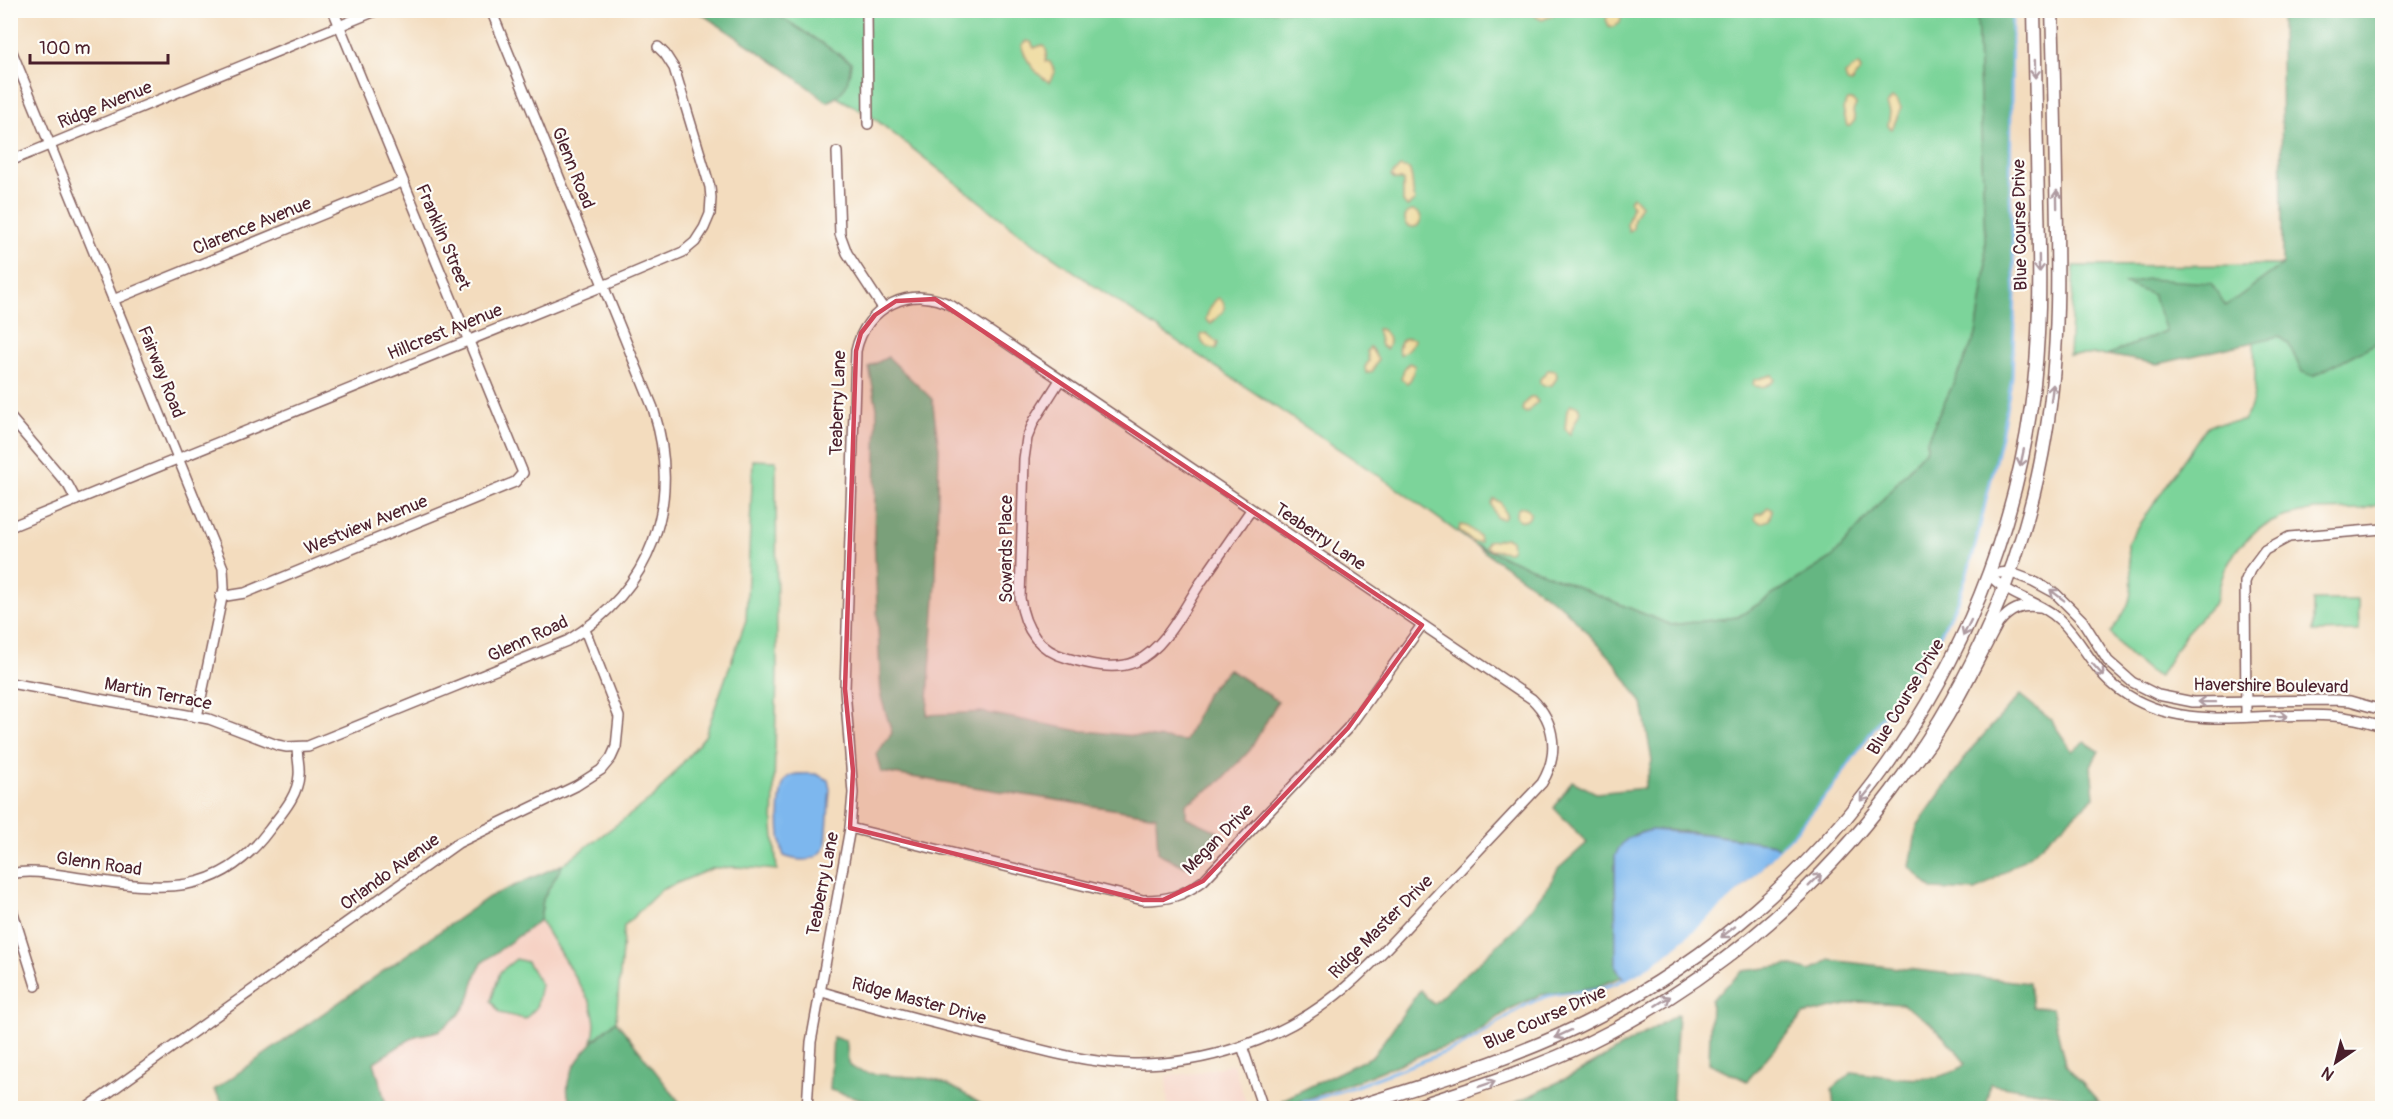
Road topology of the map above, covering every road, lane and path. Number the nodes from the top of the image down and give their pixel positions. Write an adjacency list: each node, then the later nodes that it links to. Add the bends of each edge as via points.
1 (333, 10): 7 (street, Franklin Street)
2 (378, 10): 7 (street, Ridge Avenue)
3 (491, 10): 15 (street, Glenn Road)
4 (867, 10): 10 (street)
5 (2034, 10): 28 (main road, Blue Course Drive, one-way to 28, via 2040,278 2035,374 2014,491)
6 (2052, 10): 27 (main road, Blue Course Drive, one-way to 6, via 2041,463 2056,352 2059,301)
7 (339, 26): 11 (street, Ridge Avenue); 14 (street, Franklin Street)
8 (658, 47): 15 (street, Hillcrest Avenue, via 674,68 710,187 710,214 700,236 683,252)
9 (10, 48): 11 (street, Fairway Road)
10 (868, 124)
11 (50, 145): 13 (street, Ridge Avenue); 16 (street, Fairway Road)
12 (837, 152): 17 (street, via 840,234 847,253)
13 (10, 161)
14 (402, 182): 16 (street, Clarence Avenue); 18 (street, Franklin Street)
15 (603, 286): 18 (street, Hillcrest Avenue); 33 (street, Glenn Road, via 653,408 666,468 664,496 647,557 622,596)
16 (113, 300): 21 (street, Fairway Road)
17 (883, 308): 19 (street, Teaberry Lane, via 916,296 945,302); 42 (street, Teaberry Lane, via 866,324 856,351 845,689 853,771)
18 (468, 340): 21 (street, Hillcrest Avenue); 22 (street, Franklin Street)
19 (1059, 380): 24 (street, Teaberry Lane); 24 (street, Sowards Place, via 1027,438 1023,471 1022,612 1032,635 1051,652 1112,667 1144,657 1165,636)
20 (10, 417): 23 (street, via 68,485)
21 (178, 459): 23 (street, Hillcrest Avenue); 30 (street, Fairway Road, via 223,568 225,581)
22 (522, 476): 30 (street, Westview Avenue, via 245,593)
23 (76, 500): 25 (street, Hillcrest Avenue)
24 (1251, 510): 32 (street, Teaberry Lane)
25 (10, 527)
26 (2382, 529): 35 (street, via 2289,537 2256,560 2244,593)
27 (2009, 572): 28 (street, Havershire Boulevard); 29 (main road, Blue Course Drive); 35 (street, Havershire Boulevard, one-way to 27, via 2182,701 2145,690 2108,661 2067,603 2045,587)
28 (1989, 574): 29 (street, Havershire Boulevard); 51 (main road, Blue Course Drive, one-way to 51, via 1949,664 1891,760 1824,844 1746,918 1655,984 1567,1032 1521,1052)
29 (2004, 587): 31 (street, Havershire Boulevard); 41 (main road, Blue Course Drive, via 1959,686)
30 (220, 597): 37 (street, Fairway Road)
31 (2047, 609): 38 (street, Havershire Boulevard, one-way to 38, via 2070,630 2100,673 2135,700 2177,716); 41 (street, via 2025,606 2005,615 1953,713 1931,747)
32 (1422, 625): 42 (street, Megan Drive, via 1348,728 1203,881 1176,897 1143,900); 47 (street, Ridge Master Drive, via 1537,704 1553,738 1547,775 1364,971 1304,1019)
33 (585, 630): 40 (street, Glenn Road, via 540,654 320,744); 48 (street, Orlando Avenue, via 619,717 616,747 601,771 458,843)
34 (10, 683): 37 (street, Martin Terrace)
35 (2246, 702): 36 (street, Havershire Boulevard, via 2334,700); 38 (street)
36 (2382, 710)
37 (197, 717): 40 (street, Martin Terrace, via 277,745)
38 (2246, 717): 39 (street, Havershire Boulevard, one-way to 39, via 2332,716)
39 (2382, 726)
40 (297, 747): 43 (street, Glenn Road, via 299,775 283,812 249,853 208,879 150,888 40,873)
41 (1886, 799): 52 (main road, Blue Course Drive, one-way to 41, via 1561,1055 1636,1017 1693,982 1797,898 1855,838)
42 (850, 828): 46 (street, Teaberry Lane)
43 (10, 874)
44 (10, 903): 45 (street)
45 (36, 986)
46 (819, 991): 47 (street, Ridge Master Drive, via 940,1025 1091,1060 1160,1064); 49 (street, Teaberry Lane)
47 (1242, 1046): 50 (street)
48 (87, 1108)
49 (807, 1108)
50 (1263, 1108)
51 (1352, 1108)
52 (1412, 1108)

